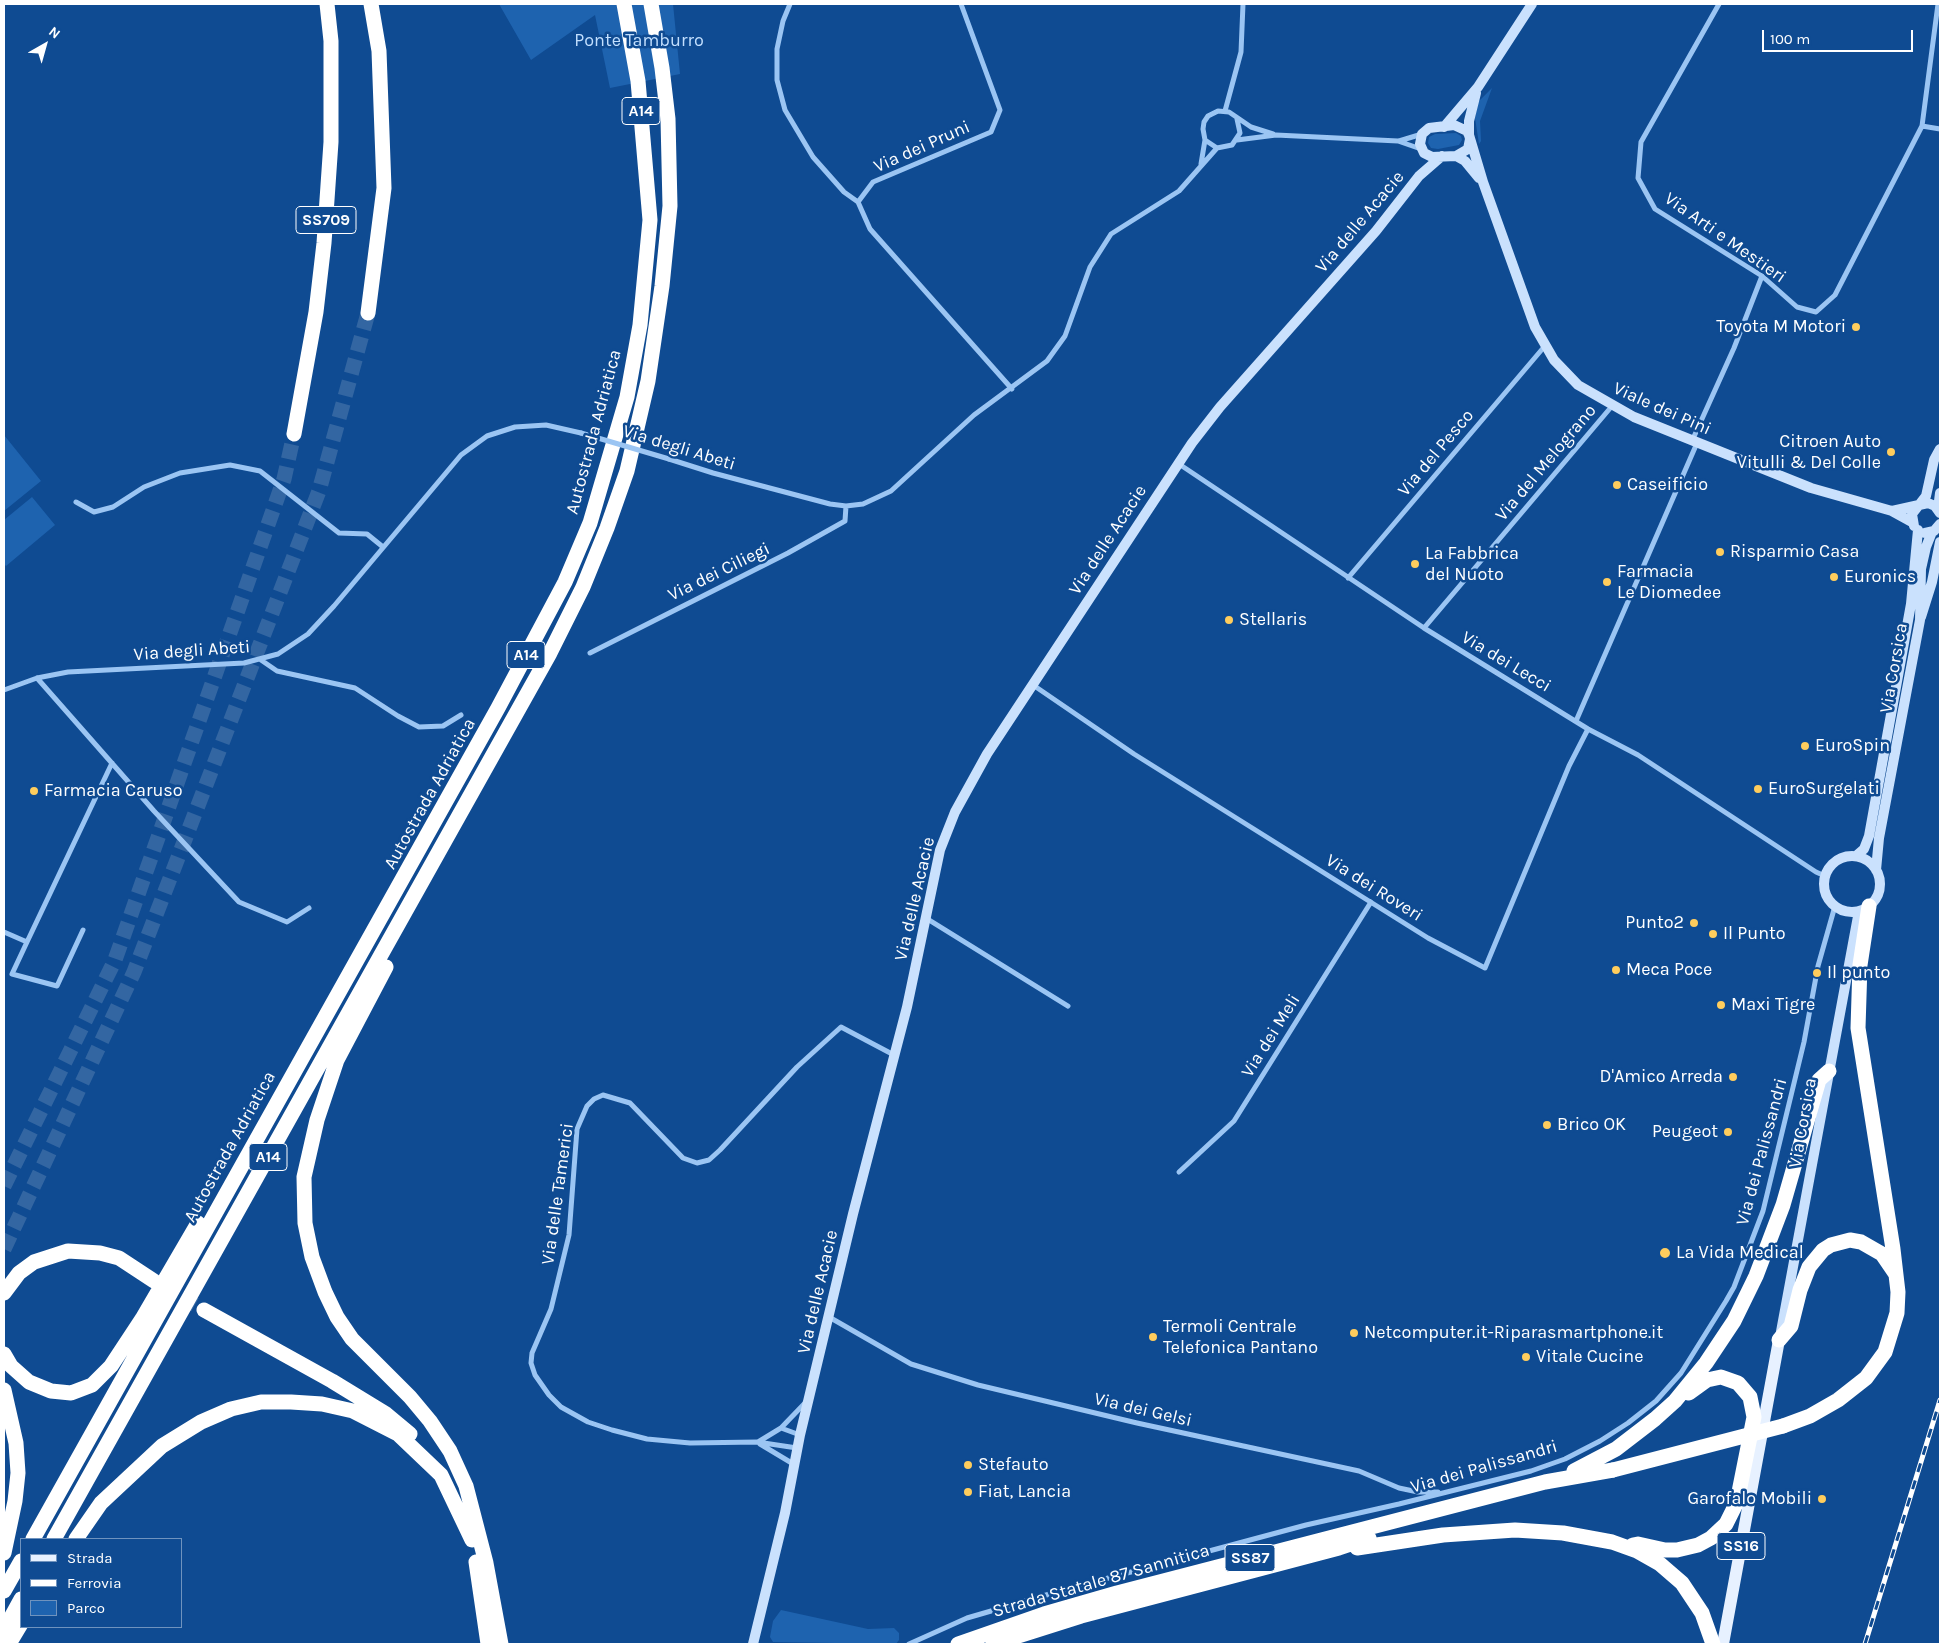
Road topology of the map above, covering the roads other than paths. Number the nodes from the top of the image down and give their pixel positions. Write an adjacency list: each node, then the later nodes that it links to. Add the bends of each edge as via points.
1 (328, 4): 36 (highway, SS709, via 331,142 324,243 316,312)
2 (371, 4): 32 (highway, SS709, via 379,51 384,188)
3 (624, 4): 76 (highway, Autostrada Adriatica / A14, via 638,81 650,220 640,325 627,397 609,464 590,523 565,582 408,873)
4 (652, 4): 63 (highway, Autostrada Adriatica / A14, via 668,119 670,206 648,381 626,471 583,587)
5 (790, 4): 30 (street, via 777,49 777,80 785,110 813,157 844,192)
6 (961, 4): 30 (street, Via dei Pruni, via 1000,110 991,132 873,182)
7 (1244, 4): 12 (street, via 1241,52)
8 (1532, 4): 11 (street)
9 (1719, 4): 31 (street, Via Arti e Mestieri, via 1641,142 1638,178 1655,209)
10 (1938, 4): 14 (street, Via Arti e Mestieri)
11 (1478, 87): 15 (street); 19 (street, via 1472,107)
12 (1225, 111): 13 (street, Via degli Abeti); 20 (street, Via degli Abeti, via 1214,112 1206,119 1202,129)
13 (1237, 119): 18 (street, Via degli Abeti); 21 (street, via 1240,130)
14 (1922, 126): 16 (street); 31 (street, Via Arti e Mestieri, via 1835,295 1816,312 1797,307)
15 (1444, 127): 17 (street, via 1429,128); 19 (street, via 1459,126)
16 (1940, 129)
17 (1422, 134): 22 (street, Via degli Abeti); 24 (street)
18 (1276, 135): 21 (street, Via degli Abeti); 22 (street, Via degli Abeti)
19 (1470, 137): 26 (street, via 1468,149); 29 (street, Viale dei Pini)
20 (1205, 140): 23 (street); 27 (street, Via degli Abeti)
21 (1237, 140): 23 (street, Via degli Abeti, via 1228,147)
22 (1398, 141): 24 (street, Via degli Abeti)
23 (1217, 148): 27 (street, Via degli Abeti)
24 (1422, 150): 25 (street, via 1432,157); 28 (street, Via delle Acacie)
25 (1442, 156): 26 (street); 28 (street, Via delle Acacie)
26 (1456, 156): 29 (street, Viale dei Pini, via 1468,164)
27 (1200, 164): 34 (street, Via degli Abeti, via 1179,191 1111,234 1095,256 1077,308 1057,350 1047,362)
28 (1419, 176): 39 (street, Via delle Acacie, via 1376,231 1220,407)
29 (1483, 182): 33 (street, Viale dei Pini)
30 (858, 202): 34 (street, via 870,229)
31 (1762, 276): 37 (street)
32 (368, 313)
33 (1544, 347): 35 (street, Viale dei Pini, via 1578,384); 51 (street, Via del Pesco)
34 (1012, 388): 43 (street, Via degli Abeti, via 974,415 891,491 863,504)
35 (1612, 406): 37 (street, Viale dei Pini); 53 (street, Via del Melograno)
36 (294, 434)
37 (1694, 442): 44 (street, Viale dei Pini, via 1818,491); 60 (street)
38 (1940, 449): 42 (street, Via Corsica)
39 (1178, 463): 51 (street, Via dei Lecci); 57 (street, Via delle Acacie)
40 (1940, 493): 45 (street)
41 (76, 502): 50 (street, via 94,512 113,507 144,488 180,473 230,465 260,470 339,534 367,534)
42 (1922, 504): 44 (street, Viale dei Pini); 45 (street, via 1930,504); 47 (street, Via Corsica, via 1913,511)
43 (846, 506): 50 (street, Via degli Abeti, bridge, via 762,487 581,433 546,425 515,427 486,436 461,455); 54 (street, Via dei Ciliegi, via 845,521)
44 (1892, 511): 47 (street, Viale dei Pini)
45 (1939, 511)
46 (1940, 524): 48 (street, Via Corsica / SS16)
47 (1915, 526): 48 (street, via 1925,533); 64 (street, Via Corsica, via 1911,604 1869,836 1864,849)
48 (1932, 532): 52 (street, Via Corsica / SS16, via 1921,569)
49 (1940, 542): 52 (street)
50 (383, 547): 55 (street, Via degli Abeti, via 308,634 294,645)
51 (1348, 578): 53 (street, Via dei Lecci)
52 (1920, 620): 65 (street, Via Corsica / SS16, via 1878,838)
53 (1424, 628): 60 (street, Via dei Lecci)
54 (590, 652)
55 (261, 660): 56 (street, Via degli Abeti, via 68,672); 59 (street, via 277,671 355,688 419,727 444,726)
56 (37, 678): 58 (street, Via degli Abeti); 62 (street)
57 (1032, 684): 67 (street, Via dei Roveri, via 1134,754); 71 (street, Via delle Acacie, via 955,812 940,850)
58 (4, 690)
59 (461, 715)
60 (1576, 721): 61 (street, Via dei Lecci)
61 (1588, 729): 66 (street, Via dei Lecci, via 1638,755); 67 (street, Via dei Roveri, via 1569,766 1485,968 1428,938)
62 (112, 763): 69 (street, via 239,902 287,922); 74 (street)
63 (482, 776): 99 (highway, via 435,876 337,1060 317,1120 304,1177 305,1223 324,1292 352,1339 410,1397 450,1451 466,1486); 101 (highway, Autostrada Adriatica / A14)
64 (1856, 856): 65 (street, via 1870,862); 66 (street, via 1840,859)
65 (1876, 870): 70 (street, Via Corsica / SS16, via 1880,887 1877,896)
66 (1825, 876): 68 (street, via 1825,893)
67 (1371, 902): 79 (street, Via dei Meli, via 1234,1121)
68 (1835, 906): 70 (street, via 1847,912); 98 (street, Via dei Palissandri, via 1818,966 1804,1042 1764,1211 1734,1287 1708,1333 1682,1373 1656,1401 1600,1441 1565,1459 1531,1471)
69 (310, 908)
70 (1864, 908): 78 (street, Via Corsica / SS16); 80 (highway, via 1858,1028)
71 (926, 918): 75 (street); 77 (street, Via delle Acacie)
72 (84, 930): 74 (street, via 57,986 12,974)
73 (4, 932): 74 (street)
74 (27, 942)
75 (1068, 1006)
76 (303, 1054): 86 (highway, via 234,1161 111,1366 92,1385 71,1393 51,1391 29,1382 11,1366); 100 (highway, Autostrada Adriatica / A14)
77 (894, 1055): 84 (street, Via delle Acacie); 92 (street, Via delle Tamerici, via 841,1027 797,1067 709,1160 696,1163 682,1158 630,1103 603,1096 587,1106 578,1129 569,1235 551,1309 532,1353 535,1375 561,1407 588,1422 612,1430 648,1439)
78 (1829, 1071): 85 (street, Via Corsica / SS16); 89 (highway, via 1819,1080 1786,1197 1756,1276 1734,1321)
79 (1179, 1172)
80 (1896, 1274): 85 (highway, via 1882,1254 1870,1246 1850,1240 1831,1244 1809,1267 1792,1326); 96 (highway, bridge, via 1896,1313 1889,1343 1866,1378 1838,1400 1783,1426)
81 (154, 1281): 82 (highway, via 119,1258 68,1251 34,1262 19,1273)
82 (4, 1293)
83 (204, 1310): 95 (highway, via 386,1414)
84 (829, 1317): 88 (street, Via delle Acacie); 98 (street, Via dei Gelsi, via 910,1364 978,1385 1359,1471 1399,1488 1430,1493)
85 (1779, 1340): 122 (main road, SS16)
86 (4, 1354)
87 (4, 1390): 106 (highway, via 16,1443 18,1473)
88 (810, 1399): 90 (street); 91 (street, Via delle Acacie)
89 (1675, 1401): 97 (highway, via 1616,1449 1583,1468); 104 (highway, via 1714,1377 1738,1383 1750,1397 1754,1417 1737,1502 1726,1524 1698,1545 1677,1550 1638,1544)
90 (781, 1428): 91 (street); 92 (street)
91 (800, 1435): 93 (street, Via delle Acacie)
92 (758, 1442): 93 (street, Via delle Tamerici); 94 (street)
93 (798, 1448): 94 (street, Via delle Acacie)
94 (795, 1465): 116 (street, Via delle Acacie)
95 (442, 1467): 99 (highway); 103 (highway, via 452,1484)
96 (1613, 1470): 97 (highway); 105 (highway, SS87)
97 (1545, 1482): 118 (highway, Strada Statale 87 Sannitica / SS87, via 1108,1596)
98 (1460, 1489): 117 (street, Via dei Palissandri, via 1306,1525 1060,1591 967,1618)
99 (476, 1523): 115 (highway)
100 (34, 1538)
101 (55, 1538)
102 (77, 1538): 103 (highway, via 101,1503 162,1446 201,1422 231,1409 261,1402 292,1402 353,1411 398,1434 440,1476)
103 (472, 1540): 114 (highway)
104 (1626, 1547): 105 (highway, via 1583,1536 1515,1530); 121 (highway, via 1660,1564 1682,1583 1702,1613)
105 (1339, 1548): 112 (highway, Strada Statale 87 Sannitica / SS87)
106 (4, 1553)
107 (20, 1562): 108 (highway)
108 (4, 1592)
109 (20, 1600): 111 (highway)
110 (20, 1626): 113 (highway)
111 (4, 1630)
112 (1029, 1632): 119 (highway, Strada Statale 87 Sannitica / SS87); 120 (street)
113 (9, 1644)
114 (488, 1644)
115 (501, 1644)
116 (754, 1644)
117 (909, 1644)
118 (958, 1644)
119 (993, 1644)
120 (1016, 1644)
121 (1713, 1644)
122 (1723, 1644)

